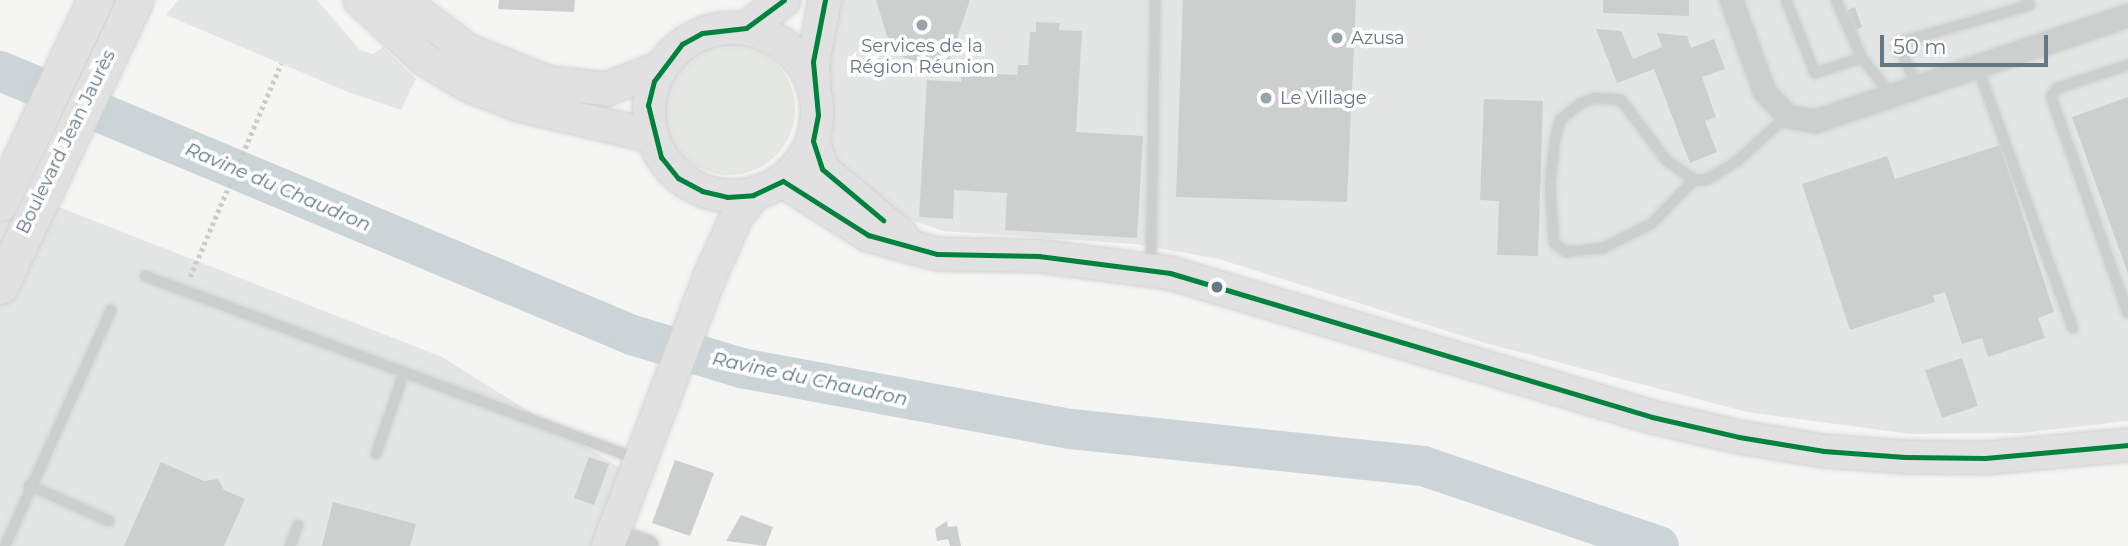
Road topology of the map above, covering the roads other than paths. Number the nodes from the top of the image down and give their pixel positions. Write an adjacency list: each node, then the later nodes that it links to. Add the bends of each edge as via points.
1 (94, 0): 28 (main road, Boulevard Jean Jaurès)
2 (135, 0): 33 (main road, Boulevard Jean Jaurès)
3 (360, 0): 22 (main road, via 424,59 468,85 519,105)
4 (401, 0): 17 (main road, via 467,50 549,83 607,89)
5 (784, 0): 13 (main road)
6 (825, 0): 19 (main road, via 813,62)
7 (1155, 0): 30 (lane)
8 (1731, 0): 21 (street, via 1764,92)
9 (1786, 0): 14 (lane, via 1815,73)
10 (1836, 0): 14 (lane)
11 (2027, 0): 18 (lane, via 2030,5 1896,43)
12 (2128, 15): 16 (street)
13 (747, 28): 17 (main road, via 702,33 682,44); 19 (main road, via 785,46 800,60)
14 (1862, 58): 20 (lane)
15 (2128, 65): 35 (lane, via 2057,88 2051,96)
16 (1977, 66): 18 (street); 36 (lane)
17 (660, 68): 22 (main road, via 648,105)
18 (1918, 87): 20 (street)
19 (814, 89): 23 (main road, via 818,115)
20 (1892, 96): 21 (street, via 1815,121)
21 (1787, 116): 24 (lane, via 1736,162 1706,180)
22 (652, 136): 26 (main road, via 678,178)
23 (813, 141): 25 (main road, via 801,164); 29 (main road, via 822,169)
24 (1694, 180): 24 (lane, via 1667,161 1621,100 1595,97 1581,103 1560,120 1555,139 1550,185 1554,243 1566,252 1603,248 1651,224)
25 (783, 181): 27 (main road); 29 (main road, via 868,235)
26 (702, 191): 27 (main road, via 727,197); 32 (main road, via 715,240)
27 (753, 195): 32 (main road, via 737,216)
28 (0, 203)
29 (911, 244): 30 (main road, via 937,254 1040,256)
30 (1151, 270): 38 (main road, via 1652,417 1739,436 1824,451 1905,457 1985,458)
31 (145, 276): 37 (lane)
32 (710, 276): 40 (main road)
33 (0, 286)
34 (111, 310): 41 (lane)
35 (2128, 313)
36 (2073, 328)
37 (404, 372): 39 (lane); 40 (lane)
38 (2128, 445)
39 (376, 454)
40 (642, 461): 44 (main road)
41 (29, 485): 42 (lane); 45 (lane)
42 (109, 521)
43 (298, 526): 46 (lane)
44 (611, 541): 47 (street)
45 (5, 546)
46 (290, 546)
47 (646, 546)

